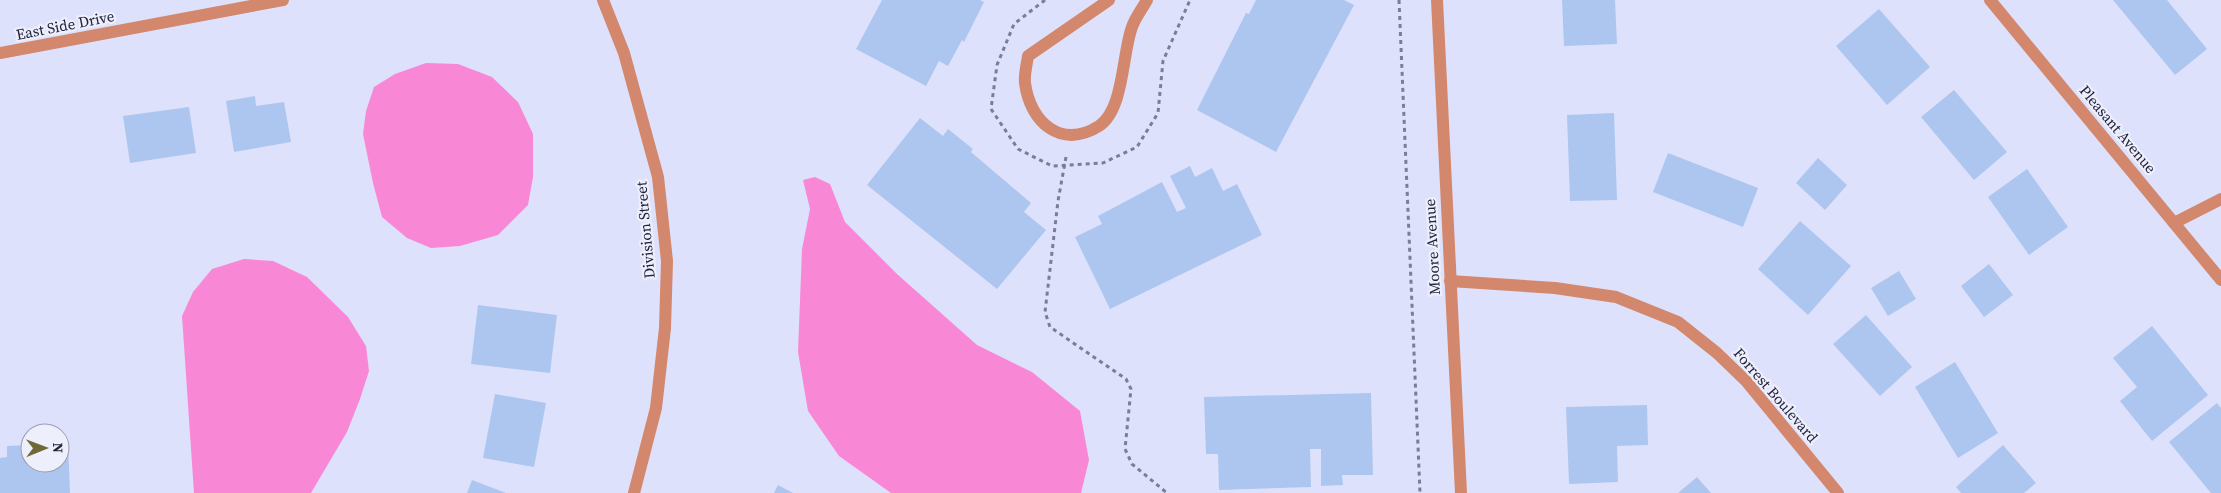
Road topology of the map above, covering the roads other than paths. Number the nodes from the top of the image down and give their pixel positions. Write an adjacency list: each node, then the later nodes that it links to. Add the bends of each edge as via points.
1 (283, 0): 7 (street, East Side Drive)
2 (603, 0): 12 (street, Division Street, via 624,53 658,177 667,261 665,328 656,408)
3 (1109, 0): 4 (street, via 1028,56 1025,82 1034,114 1052,131 1080,136 1101,125 1117,100 1132,26)
4 (1147, 0)
5 (1437, 0): 11 (street, Moore Avenue)
6 (1990, 0): 9 (street, Pleasant Avenue)
7 (0, 54)
8 (2221, 199): 9 (street)
9 (2174, 223): 10 (street, Pleasant Avenue)
10 (2221, 280)
11 (1450, 281): 13 (street, Moore Avenue); 14 (street, Forrest Boulevard, via 1555,288 1616,297 1678,322 1717,353 1746,382)
12 (634, 493)
13 (1461, 493)
14 (1838, 493)

